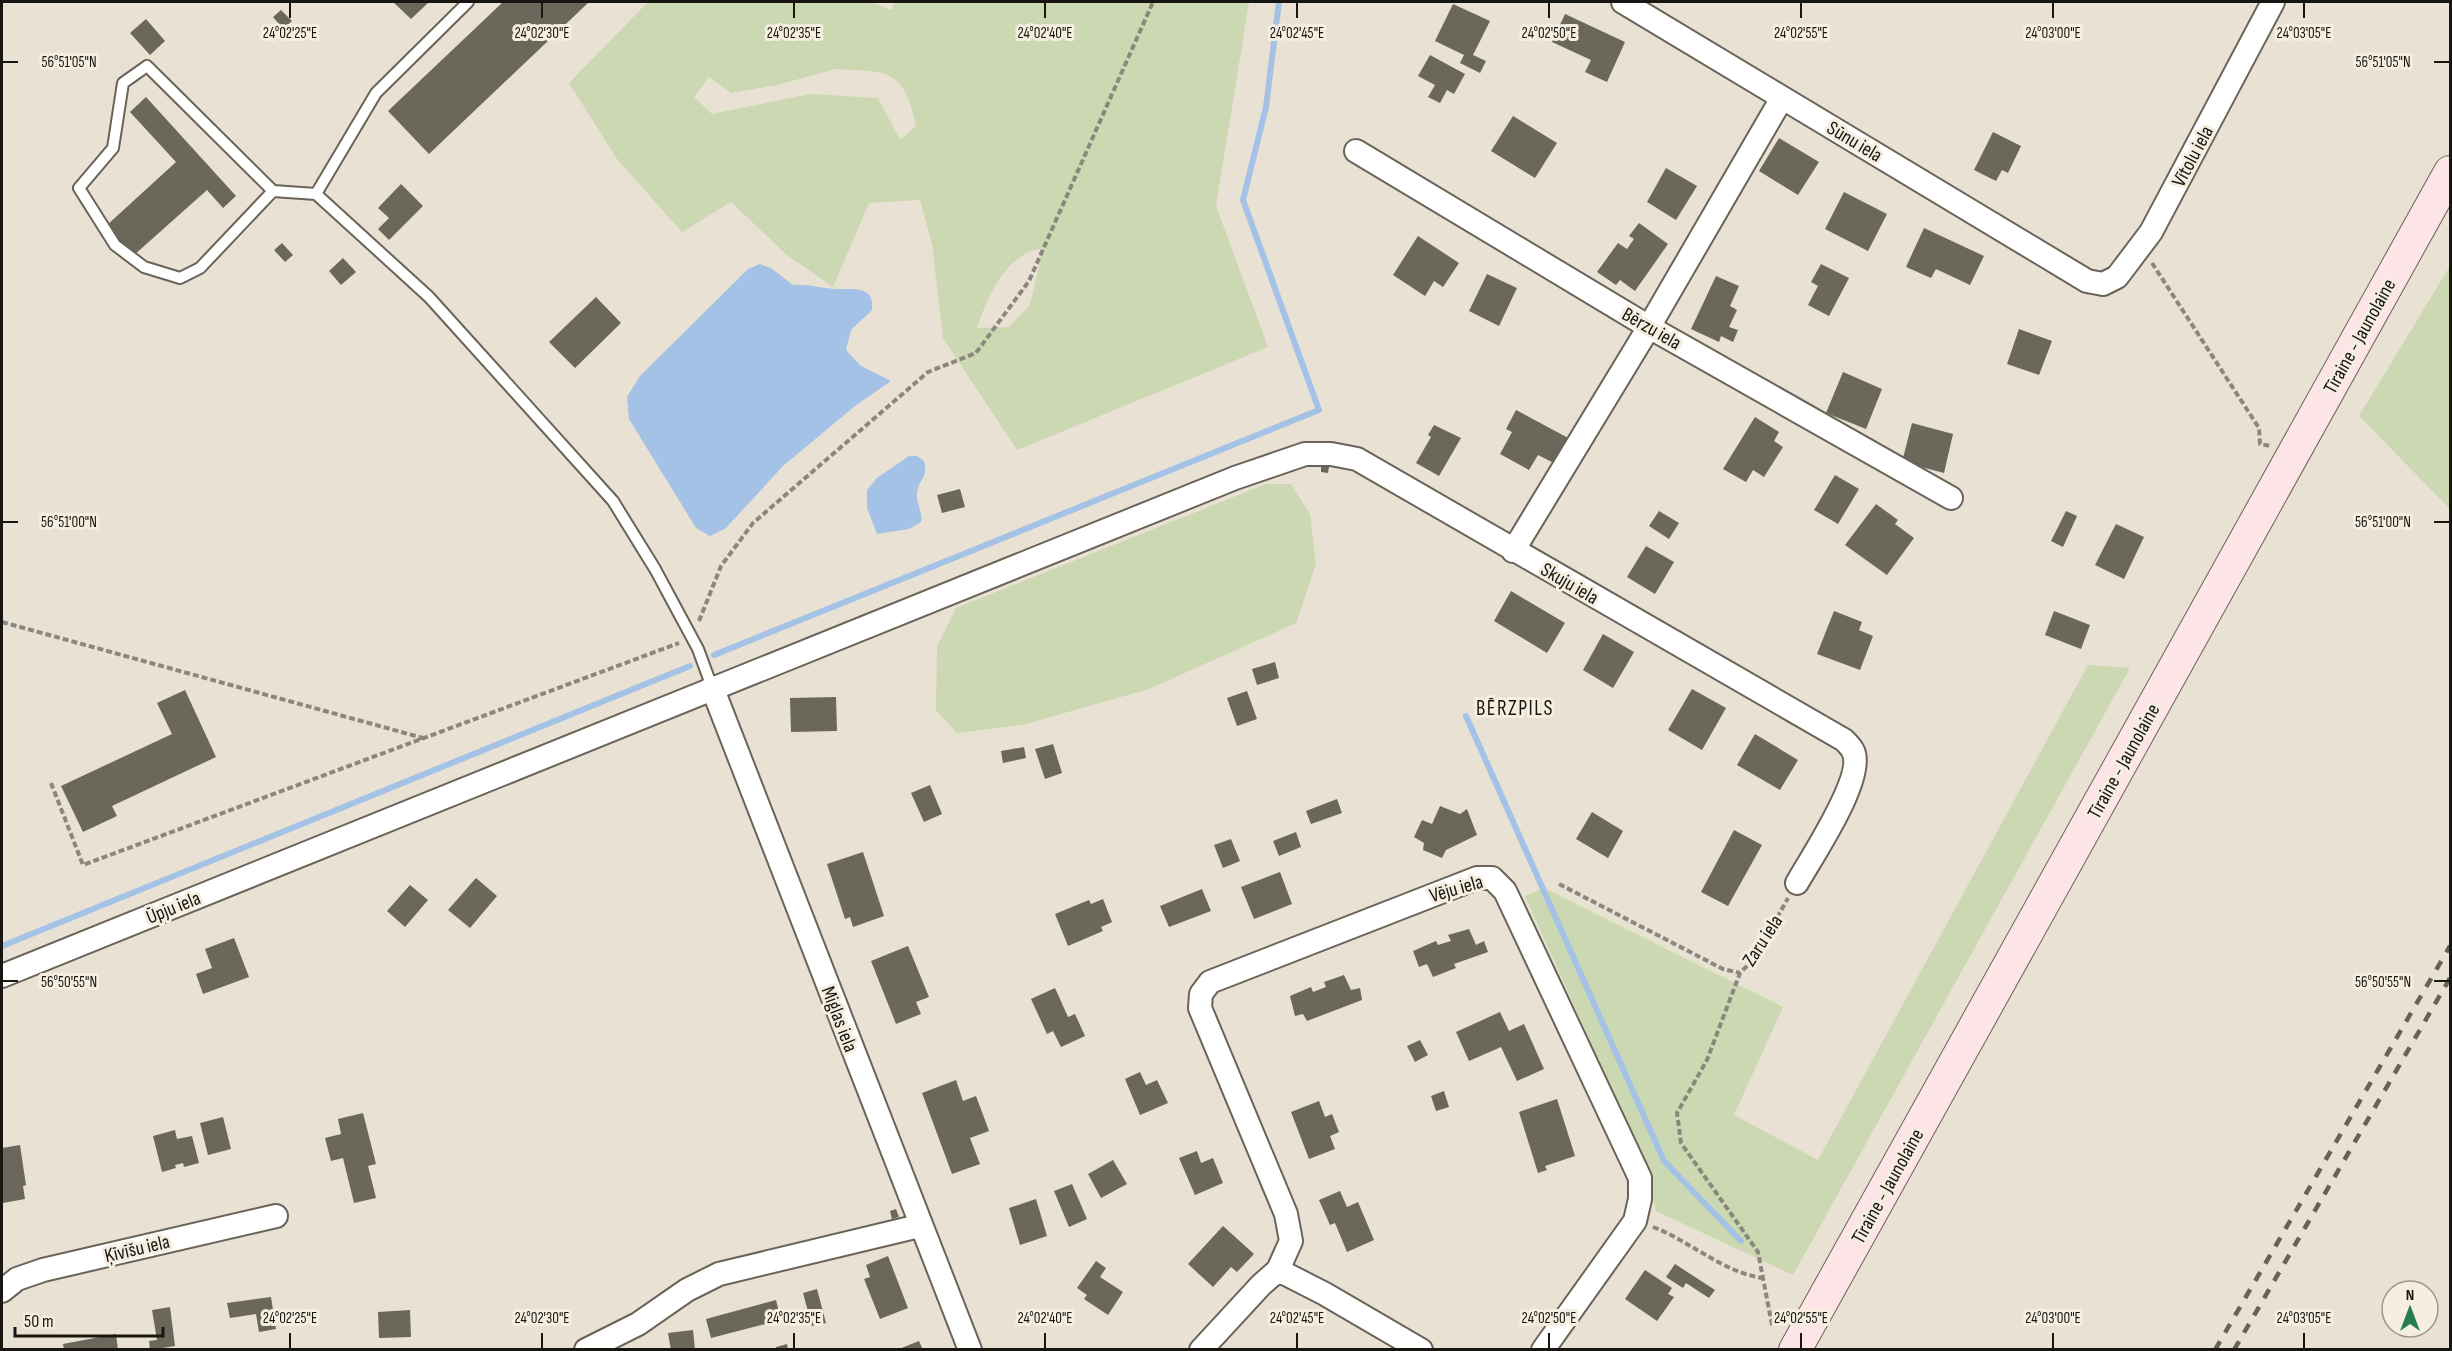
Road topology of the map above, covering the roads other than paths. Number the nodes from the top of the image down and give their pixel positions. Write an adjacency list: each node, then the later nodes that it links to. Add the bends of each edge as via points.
1 (468, 2): 8 (lane, via 376,93)
2 (1623, 2): 4 (street, Sūnu iela)
3 (2273, 2): 9 (street, Vītolu iela, via 2142,247 2117,277 2103,284)
4 (1782, 98): 9 (street, Sūnu iela); 10 (street)
5 (1356, 152): 10 (street, Bērzu iela)
6 (2451, 172): 26 (main road, Tīraine - Jaunolaine)
7 (273, 192): 7 (lane, via 147,66 123,83 113,148 79,188 115,245 144,267 180,278 200,268); 8 (lane)
8 (316, 194): 14 (lane, via 429,297 613,501 655,569)
9 (2087, 280)
10 (1648, 327): 12 (street, Bērzu iela); 13 (street)
11 (1305, 454): 13 (street, Skuju iela, via 1357,459); 14 (street, Ūpju iela, via 1235,478)
12 (1952, 498)
13 (1513, 550): 15 (street, Skuju iela, via 1844,740 1854,752 1854,772 1838,811)
14 (712, 687): 16 (street, Ūpju iela); 18 (street, Miglas iela)
15 (1797, 883)
16 (2, 976)
17 (276, 1216): 20 (street, Ķīvīšu iela, via 43,1270 17,1279)
18 (920, 1226): 21 (street, via 719,1274 687,1290 638,1324); 22 (street, Miglas iela)
19 (1278, 1270): 23 (street, Vēju iela); 24 (street); 25 (street, Vēju iela, via 1291,1241 1286,1214 1200,1008 1201,994 1210,982 1477,878 1492,878 1505,891 1640,1178 1635,1221)
20 (2, 1291)
21 (586, 1350)
22 (970, 1350)
23 (1200, 1350)
24 (1421, 1350)
25 (1543, 1350)
26 (1795, 1350)

